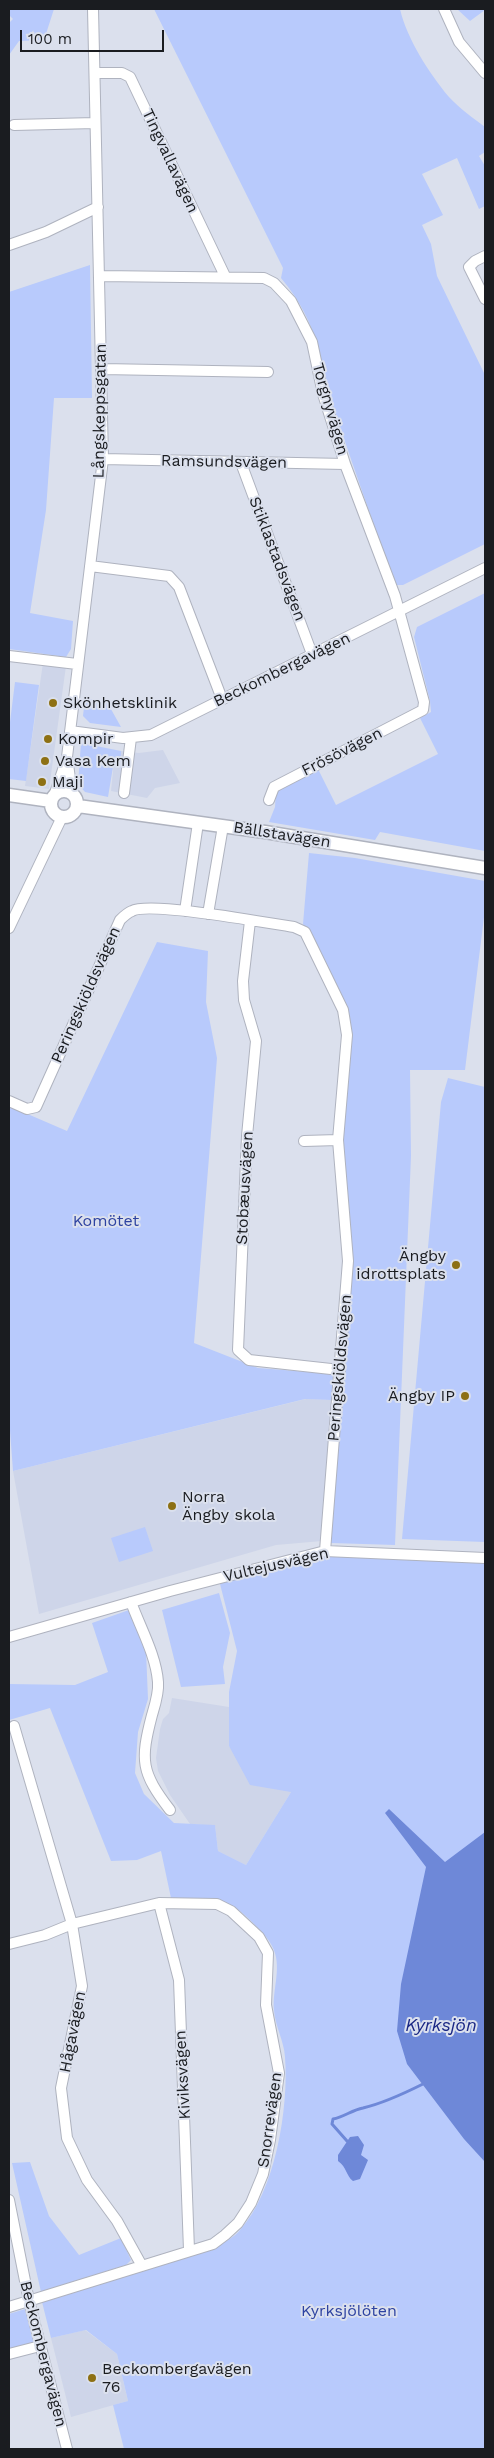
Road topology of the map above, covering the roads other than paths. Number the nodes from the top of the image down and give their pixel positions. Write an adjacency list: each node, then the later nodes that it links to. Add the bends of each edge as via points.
1 (93, 9): 3 (street, Långskeppsgatan)
2 (444, 9): 4 (street, via 459,42)
3 (96, 73): 5 (street, Långskeppsgatan); 11 (street, Tingvallavägen, via 122,73 130,77)
4 (485, 73)
5 (95, 123): 6 (street); 7 (street, Långskeppsgatan)
6 (14, 125)
7 (98, 207): 8 (street, via 46,232); 10 (street, Långskeppsgatan)
8 (9, 245)
9 (485, 256): 12 (street, via 470,268)
10 (100, 276): 11 (street, Torgnyvägen); 13 (street, Långskeppsgatan)
11 (225, 276): 17 (street, Torgnyvägen, via 264,278 274,283 291,301 312,342 323,394)
12 (485, 299)
13 (102, 369): 14 (street); 15 (street, Långskeppsgatan)
14 (268, 372)
15 (103, 459): 16 (street, Ramsundsvägen); 18 (street, Långskeppsgatan)
16 (241, 463): 17 (street, Ramsundsvägen); 21 (street, Stiklastadsvägen)
17 (345, 464): 20 (street, Torgnyvägen)
18 (90, 566): 23 (street, Långskeppsgatan); 24 (street, via 169,576 179,587)
19 (485, 568): 20 (street, Beckombergavägen)
20 (400, 611): 21 (street, Beckombergavägen); 25 (street, Torgnyvägen, via 424,702)
21 (312, 654): 24 (street, Beckombergavägen)
22 (9, 656): 23 (street)
23 (77, 664): 26 (street, Långskeppsgatan)
24 (222, 699): 27 (street, Beckombergavägen, via 151,735)
25 (423, 710): 33 (street, Frösövägen, via 274,787)
26 (70, 731): 27 (street, Beckombergavägen); 28 (street, Långskeppsgatan)
27 (131, 738): 30 (street)
28 (68, 757): 29 (street, Långskeppsgatan); 32 (street, Långskeppsgatan)
29 (72, 793): 32 (street, via 64,790); 34 (street)
30 (124, 793)
31 (9, 796): 32 (street)
32 (52, 798): 35 (street, via 54,812)
33 (269, 800)
34 (78, 806): 35 (street, via 71,816); 36 (street, Bällstavägen)
35 (62, 817): 42 (street)
36 (198, 823): 37 (street, Bällstavägen); 39 (street)
37 (223, 826): 38 (street, Bällstavägen); 40 (street)
38 (485, 868)
39 (185, 911): 40 (street, Peringskiöldsvägen); 43 (street, Peringskiöldsvägen, via 146,908 132,910 120,920 36,1107 27,1109)
40 (208, 914): 41 (street, Peringskiöldsvägen)
41 (250, 921): 44 (street, Peringskiöldsvägen, via 294,927 305,932 343,1010 347,1035); 46 (street, Stobæusvägen, via 243,981 244,1000 256,1040 247,1136 238,1350 249,1360)
42 (9, 928)
43 (9, 1101)
44 (338, 1140): 45 (street); 46 (street, Peringskiöldsvägen, via 348,1261)
45 (304, 1142)
46 (340, 1370): 47 (street, Peringskiöldsvägen)
47 (325, 1551): 48 (street, Vultejusvägen); 49 (street, Vultejusvägen)
48 (485, 1558)
49 (131, 1602): 50 (street, Vultejusvägen); 52 (street, via 158,1683 143,1757 144,1768 154,1789)
50 (9, 1637)
51 (14, 1726): 54 (street, Hågavägen)
52 (170, 1810)
53 (159, 1903): 54 (street, Snorrevägen); 57 (street, Kiviksvägen, via 179,1980); 57 (street, Snorrevägen, via 217,1904 231,1911 258,1937 268,1953 266,2005 279,2073 265,2167 251,2203 225,2235 213,2244)
54 (72, 1924): 55 (street, Snorrevägen); 58 (street, Hågavägen, via 82,1986 61,2088 67,2138 86,2180 117,2221)
55 (9, 1944)
56 (9, 2200): 59 (street, Beckombergavägen)
57 (189, 2250): 58 (street, Snorrevägen)
58 (142, 2266): 59 (street, Snorrevägen)
59 (29, 2301): 60 (street, Snorrevägen); 61 (street, Beckombergavägen)
60 (9, 2307)
61 (40, 2346): 62 (street); 63 (street, Beckombergavägen)
62 (9, 2354)
63 (67, 2449)

